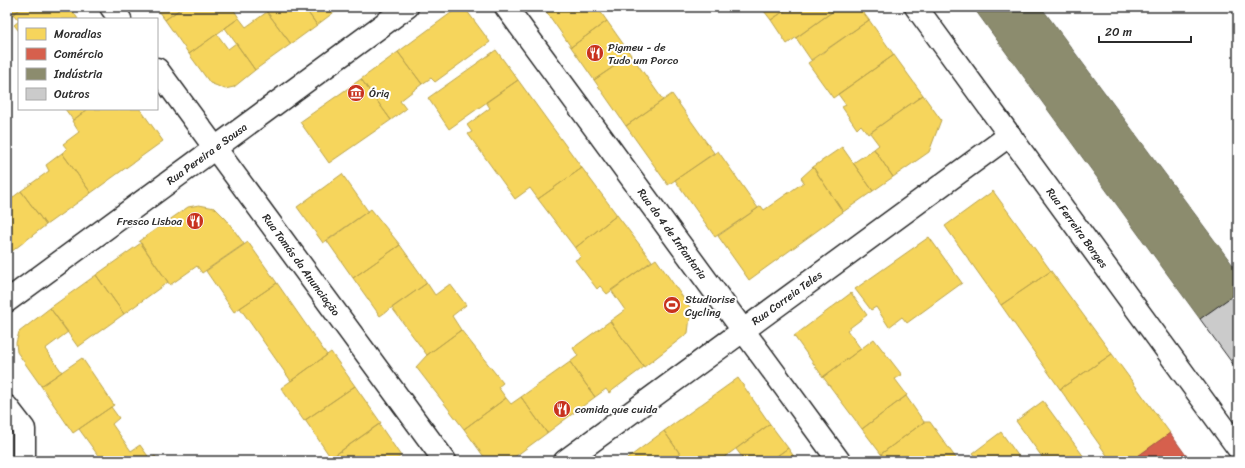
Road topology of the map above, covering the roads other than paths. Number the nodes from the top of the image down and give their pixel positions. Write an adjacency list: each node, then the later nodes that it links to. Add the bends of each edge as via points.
1 (112, 7): 5 (street)
2 (407, 7): 8 (street, Rua Pereira e Sousa)
3 (506, 7): 10 (street, Rua do 4 de Infantaria)
4 (916, 7): 7 (street, Rua Ferreira Borges)
5 (119, 18)
6 (158, 70): 8 (street, Rua Tomás da Anunciação)
7 (1010, 136): 10 (street, Rua Correia Teles); 12 (street, Rua Ferreira Borges)
8 (215, 148): 9 (street, Rua Pereira e Sousa); 14 (street, Rua Tomás da Anunciação)
9 (7, 301)
10 (743, 331): 15 (street, Rua Correia Teles); 16 (street, Rua do 4 de Infantaria)
11 (7, 407): 13 (street, via 24,429)
12 (1238, 448)
13 (25, 459)
14 (445, 461)
15 (565, 461)
16 (839, 461)

